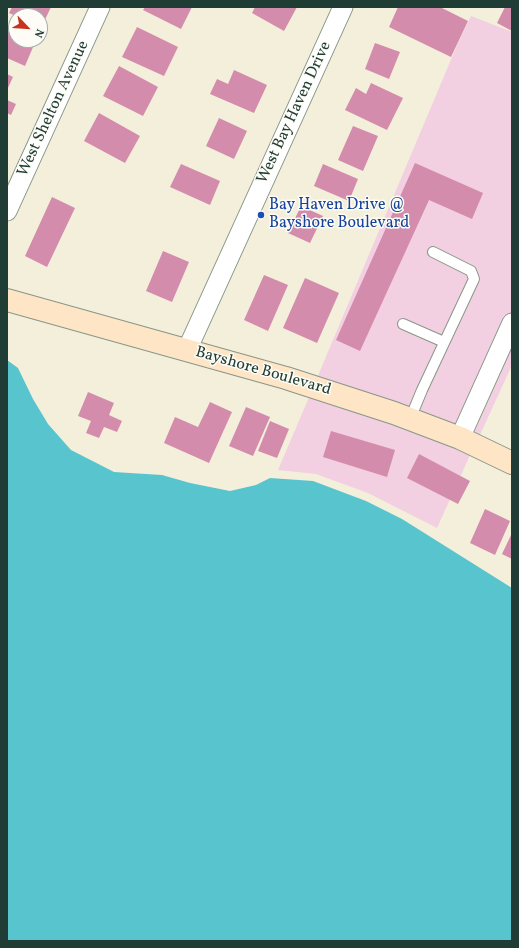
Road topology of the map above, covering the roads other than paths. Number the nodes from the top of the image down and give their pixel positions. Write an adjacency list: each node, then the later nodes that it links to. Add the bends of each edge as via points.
1 (100, 7): 3 (street, West Shelton Avenue)
2 (343, 7): 9 (street, West Bay Haven Drive)
3 (7, 211)
4 (433, 252): 8 (lane, via 471,271 474,279)
5 (7, 300): 9 (street, Bayshore Boulevard)
6 (403, 324): 8 (lane)
7 (512, 324): 11 (street)
8 (444, 342): 10 (lane)
9 (187, 350): 10 (street, Bayshore Boulevard, via 286,378)
10 (410, 419): 11 (street, Bayshore Boulevard)
11 (460, 438): 12 (street, Bayshore Boulevard)
12 (512, 462)

